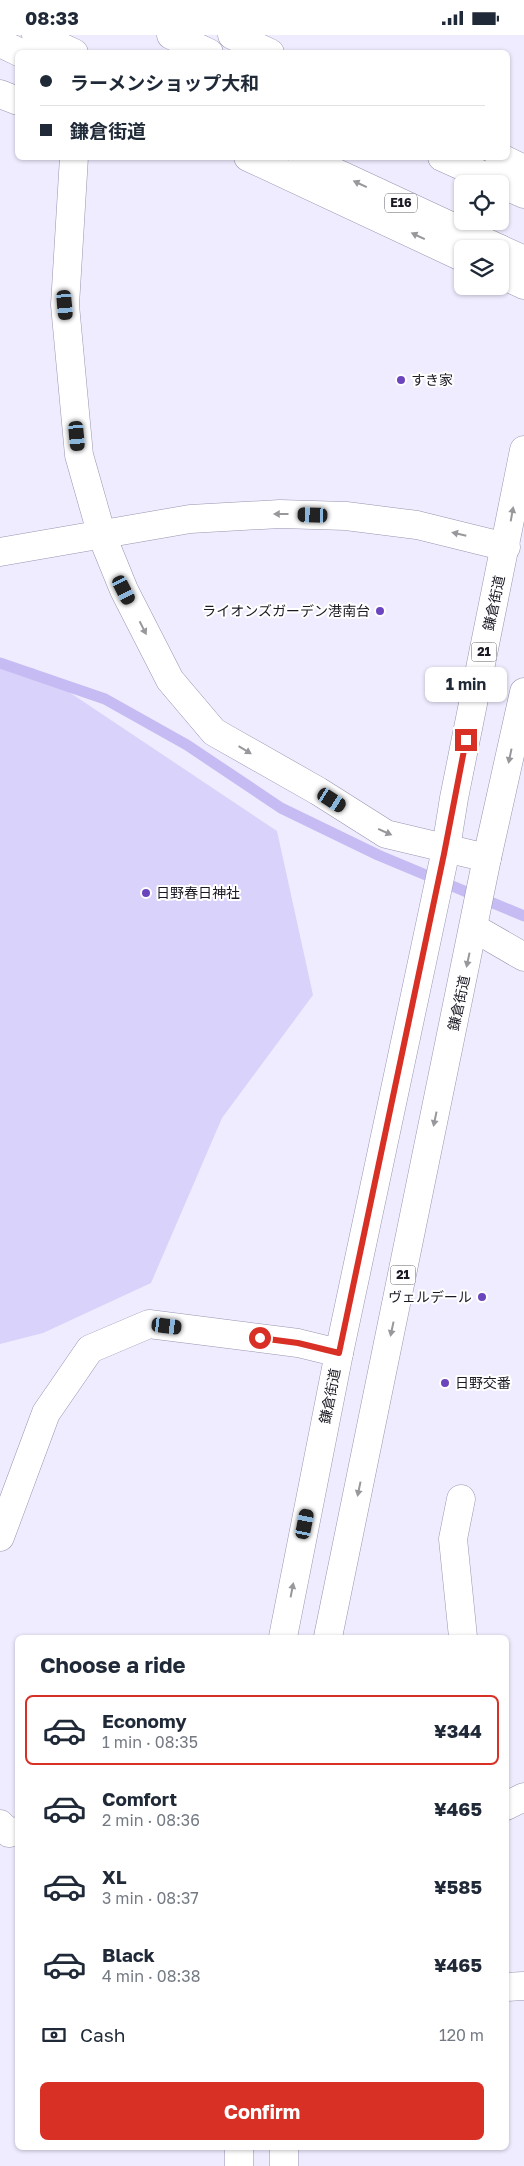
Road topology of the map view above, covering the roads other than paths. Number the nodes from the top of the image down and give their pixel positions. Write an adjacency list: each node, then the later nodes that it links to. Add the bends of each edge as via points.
1 (36, 35): 6 (main road)
2 (171, 35): 7 (main road)
3 (232, 35): 8 (main road)
4 (0, 43): 5 (main road)
5 (15, 50)
6 (68, 50)
7 (203, 50)
8 (264, 50)
9 (0, 93): 10 (main road)
10 (15, 100)
11 (74, 160): 25 (main road, via 65,305 79,455)
12 (254, 160): 19 (main road, one-way to 12)
13 (308, 160): 18 (main road, E16, one-way to 13)
14 (448, 160): 17 (main road)
15 (505, 160): 16 (main road)
16 (524, 169)
17 (524, 195)
18 (481, 240)
19 (454, 253)
20 (509, 253): 21 (main road, E16)
21 (524, 260)
22 (509, 278): 23 (main road)
23 (524, 285)
24 (524, 449): 26 (main road, 鎌倉街道 / 21, one-way to 24)
25 (102, 536): 26 (main road, one-way to 25, via 417,525 346,516 280,514 190,519); 27 (main road); 29 (main road, one-way to 29, via 124,590 170,680 214,732 386,834)
26 (506, 547): 29 (main road, 鎌倉街道 / 21)
27 (0, 552)
28 (524, 692): 30 (main road, 鎌倉街道 / 21, one-way to 30)
29 (445, 851): 30 (main road); 33 (main road, 鎌倉街道 / 21)
30 (486, 862): 31 (main road, 鎌倉街道 / 21)
31 (475, 920): 32 (main road); 37 (main road, 鎌倉街道 / 21, one-way to 37)
32 (524, 957)
33 (339, 1353): 35 (main road, via 298,1343 149,1324 90,1349 46,1413); 36 (main road, 鎌倉街道 / 21, one-way to 33)
34 (461, 1499): 38 (main road, via 453,1539)
35 (0, 1537)
36 (282, 1635)
37 (328, 1635)
38 (463, 1635)
39 (524, 1797): 40 (main road)
40 (509, 1804)
41 (0, 1824): 42 (main road, via 9,1833)
42 (15, 1832)
43 (524, 1986): 44 (main road)
44 (509, 1987)
45 (239, 2150): 47 (main road)
46 (284, 2150): 48 (main road)
47 (239, 2166)
48 (284, 2166)

